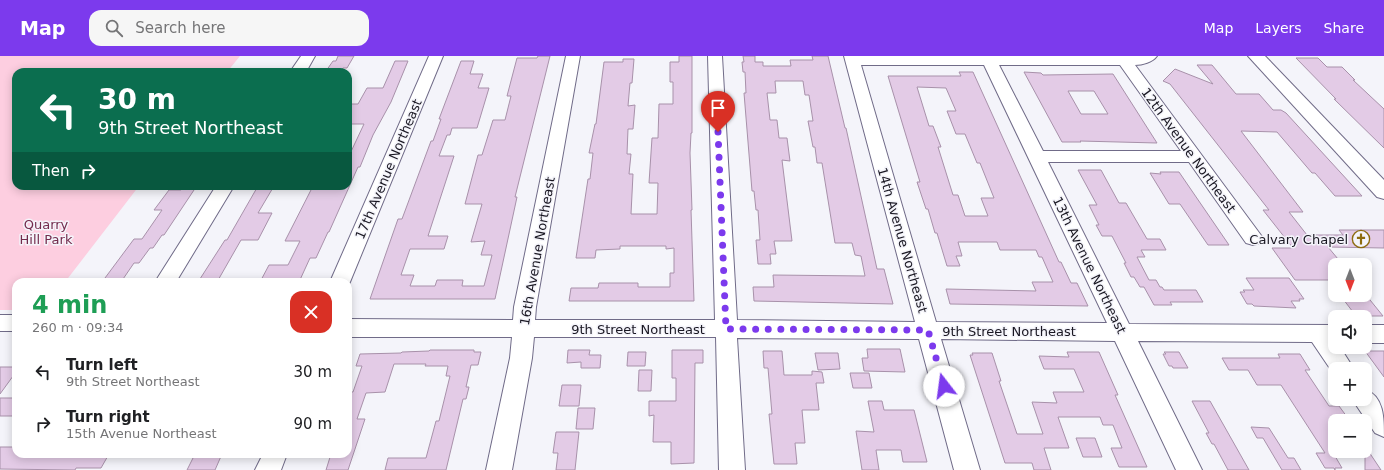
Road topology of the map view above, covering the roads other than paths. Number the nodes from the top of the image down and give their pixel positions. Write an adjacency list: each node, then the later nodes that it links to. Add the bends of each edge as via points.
1 (308, 56): 10 (street)
2 (436, 56): 17 (street, 17th Avenue Northeast)
3 (573, 56): 21 (street, 16th Avenue Northeast, via 525,307)
4 (715, 56): 22 (street)
5 (1150, 56): 8 (street)
6 (1256, 56): 14 (main road)
7 (852, 58): 9 (street); 23 (street, 14th Avenue Northeast)
8 (1124, 61): 9 (street); 12 (street, 12th Avenue Northeast)
9 (990, 62): 11 (street, 13th Avenue Northeast)
10 (300, 68)
11 (1037, 156): 12 (street); 24 (street, 13th Avenue Northeast)
12 (1194, 157): 15 (street, 12th Avenue Northeast)
13 (222, 190): 16 (street)
14 (1384, 192)
15 (1252, 238)
16 (168, 278)
17 (342, 278)
18 (0, 322): 19 (street)
19 (12, 323)
20 (352, 328): 21 (street, 9th Street Northeast)
21 (524, 329): 22 (street, 9th Street Northeast); 33 (street, 16th Avenue Northeast, via 521,358)
22 (726, 329): 23 (street, 9th Street Northeast); 34 (street)
23 (928, 330): 24 (street, 9th Street Northeast); 35 (street, 14th Avenue Northeast)
24 (1122, 332): 25 (street, 9th Street Northeast); 36 (street, 13th Avenue Northeast)
25 (1326, 334): 28 (street)
26 (1372, 334): 27 (street)
27 (1384, 334)
28 (1340, 362)
29 (1369, 406): 30 (street)
30 (1384, 426)
31 (272, 458): 32 (street)
32 (268, 470)
33 (499, 470)
34 (732, 470)
35 (967, 470)
36 (1189, 470)

